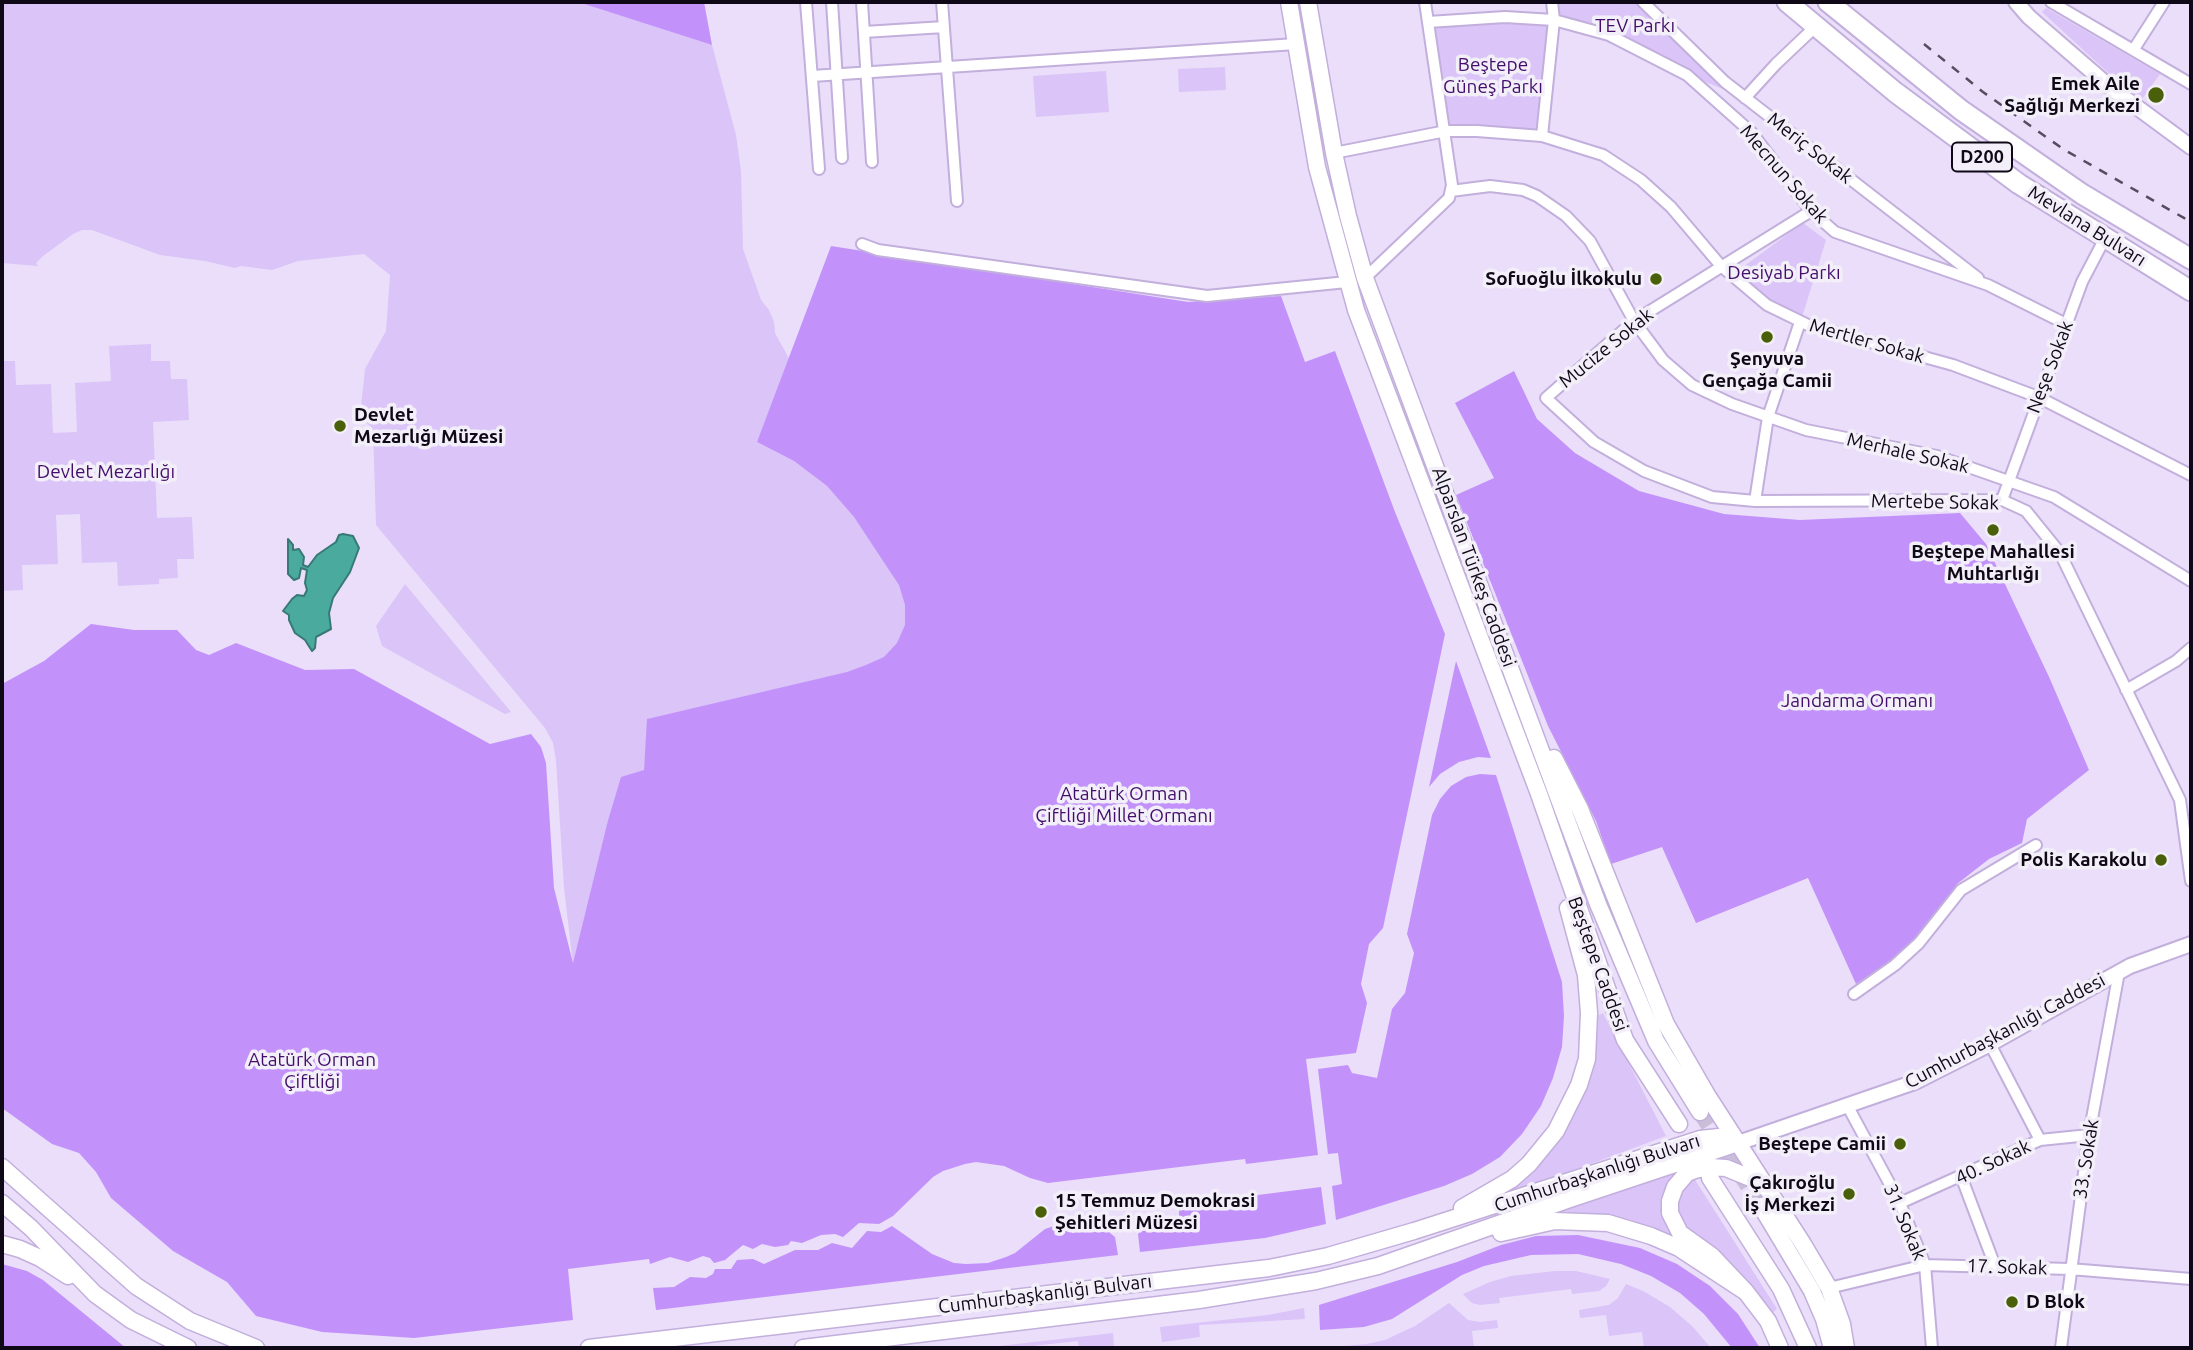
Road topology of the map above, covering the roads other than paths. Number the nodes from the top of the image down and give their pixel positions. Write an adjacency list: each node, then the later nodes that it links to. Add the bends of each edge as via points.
1 (806, 2): 25 (street)
2 (832, 2): 24 (street)
3 (862, 2): 19 (street)
4 (942, 2): 17 (street)
5 (1289, 2): 20 (main road, Alparslan Türkeş Caddesi)
6 (1308, 2): 31 (main road, Alparslan Türkeş Caddesi)
7 (1425, 2): 16 (street)
8 (1552, 2): 15 (street)
9 (1643, 2): 27 (street, Meriç Sokak)
10 (1787, 2): 18 (highway, Mevlana Bulvarı / D200)
11 (1828, 2): 40 (highway, Mevlana Bulvarı / D200, via 1961,110 2081,194)
12 (2016, 2): 30 (main road, via 2111,88)
13 (2051, 2): 21 (street)
14 (2164, 2): 21 (street)
15 (1554, 20): 16 (street, Mecnun Sokak, via 1504,17); 29 (street); 37 (street, Mecnun Sokak, via 1609,35 1687,75 1752,133)
16 (1428, 22): 28 (street)
17 (944, 27): 19 (street); 22 (street)
18 (1815, 27): 27 (street); 38 (highway, Mevlana Bulvarı / D200, via 1962,143)
19 (864, 32): 23 (street)
20 (1296, 44): 22 (street); 43 (main road, Alparslan Türkeş Caddesi, via 1317,167)
21 (2134, 49): 26 (street)
22 (947, 66): 23 (street); 36 (street)
23 (867, 73): 24 (street); 33 (street)
24 (836, 75): 25 (street); 32 (street)
25 (812, 76): 34 (street)
26 (2191, 85)
27 (1745, 98): 44 (street, Meriç Sokak)
28 (1446, 131): 29 (street, Mertler Sokak); 31 (street, Mertler Sokak); 35 (street)
29 (1542, 136): 41 (street, Mertler Sokak, via 1603,155 1641,180 1671,206)
30 (2191, 147)
31 (1334, 153): 42 (main road, Alparslan Türkeş Caddesi)
32 (842, 158)
33 (872, 162)
34 (819, 169)
35 (1451, 191): 42 (street); 46 (street, Merhale Sokak, via 1490,186 1523,190 1553,206 1590,242)
36 (957, 201)
37 (1811, 211): 41 (street, Mucize Sokak); 44 (street, Mecnun Sokak, via 1835,232)
38 (2105, 238): 45 (highway, Mevlana Bulvarı / D200); 48 (street, Neşe Sokak)
39 (862, 244): 43 (street, via 878,250 1207,296)
40 (2191, 259)
41 (1721, 266): 46 (street, Mucize Sokak); 47 (street, Mertler Sokak, via 1767,305)
42 (1366, 278): 59 (main road, Alparslan Türkeş Caddesi)
43 (1348, 282): 60 (main road, Alparslan Türkeş Caddesi)
44 (1985, 284): 48 (street, Mecnun Sokak)
45 (2191, 291)
46 (1634, 321): 50 (street, Mucize Sokak); 51 (street, Merhale Sokak, via 1663,360 1692,384)
47 (1800, 322): 49 (street, Mertler Sokak, via 1953,365); 51 (street)
48 (2066, 324): 49 (street, Neşe Sokak)
49 (2038, 397): 52 (street, Mertler Sokak); 53 (street, Neşe Sokak)
50 (1546, 398): 55 (street, Mertebe Sokak, via 1594,442 1644,471 1712,497)
51 (1768, 417): 53 (street, Merhale Sokak, via 1806,430 1937,456); 55 (street)
52 (2191, 475)
53 (2008, 480): 54 (street, Neşe Sokak); 56 (street, Merhale Sokak, via 2054,496)
54 (2002, 500): 55 (street, Mertebe Sokak); 58 (street, Mertebe Sokak, via 2026,511 2060,553)
55 (1755, 501)
56 (2191, 581)
57 (2191, 648): 58 (street)
58 (2126, 690): 62 (street, Mertebe Sokak, via 2180,800)
59 (1524, 704): 68 (main road, Alparslan Türkeş Caddesi, via 1598,904 1656,1041); 72 (main road, via 1580,809 1666,1024)
60 (1539, 794): 69 (main road, Beştepe Caddesi, via 1625,1040); 80 (main road, via 1586,975 1587,1059 1569,1109 1530,1164 1491,1192)
61 (2036, 845): 65 (street, via 1961,890 1919,943)
62 (2191, 881)
63 (2191, 944): 64 (main road, Cumhurbaşkanlığı Caddesi)
64 (2119, 972): 66 (main road, Cumhurbaşkanlığı Caddesi); 70 (street, 33. Sokak)
65 (1854, 994)
66 (1990, 1044): 67 (main road, Cumhurbaşkanlığı Caddesi, via 1915,1082); 71 (street)
67 (1847, 1105): 72 (main road, Cumhurbaşkanlığı Caddesi); 78 (street, 31. Sokak)
68 (1700, 1112)
69 (1679, 1124)
70 (2089, 1135): 71 (street, 40. Sokak); 85 (street, 33. Sokak)
71 (2040, 1140): 74 (street, 40. Sokak)
72 (1738, 1143): 76 (main road); 80 (main road, Cumhurbaşkanlığı Bulvarı, via 1719,1137 1700,1139); 83 (main road, Cumhurbaşkanlığı Bulvarı)
73 (2, 1167): 91 (main road, via 136,1286 190,1321)
74 (1961, 1176): 78 (street, 40. Sokak); 84 (street)
75 (1710, 1178): 95 (main road, via 1781,1289)
76 (1769, 1190): 87 (main road); 88 (main road, via 1744,1174 1710,1167 1680,1179 1670,1202 1679,1233 1713,1256)
77 (2, 1203): 89 (main road)
78 (1900, 1203): 82 (street, 31. Sokak)
79 (1761, 1206): 96 (main road, via 1812,1290)
80 (1414, 1231): 92 (main road, Cumhurbaşkanlığı Bulvarı, via 1269,1268)
81 (2, 1244): 89 (main road, via 40,1258)
82 (1925, 1265): 84 (street, 17. Sokak); 87 (street, 17. Sokak); 98 (street, 31. Sokak)
83 (1378, 1266): 88 (main road, via 1417,1260 1516,1228 1590,1220 1626,1227 1679,1248); 93 (main road, Cumhurbaşkanlığı Bulvarı, via 1199,1300)
84 (1995, 1266): 85 (street, 17. Sokak)
85 (2070, 1269): 86 (street, 17. Sokak); 99 (street, 33. Sokak)
86 (2189, 1279)
87 (1829, 1289): 97 (main road)
88 (1746, 1292): 94 (main road, via 1768,1321)
89 (95, 1294): 90 (main road, via 131,1320)
90 (188, 1348)
91 (256, 1348)
92 (589, 1348)
93 (803, 1348)
94 (1780, 1348)
95 (1808, 1348)
96 (1832, 1348)
97 (1846, 1348)
98 (1932, 1348)
99 (2061, 1348)

